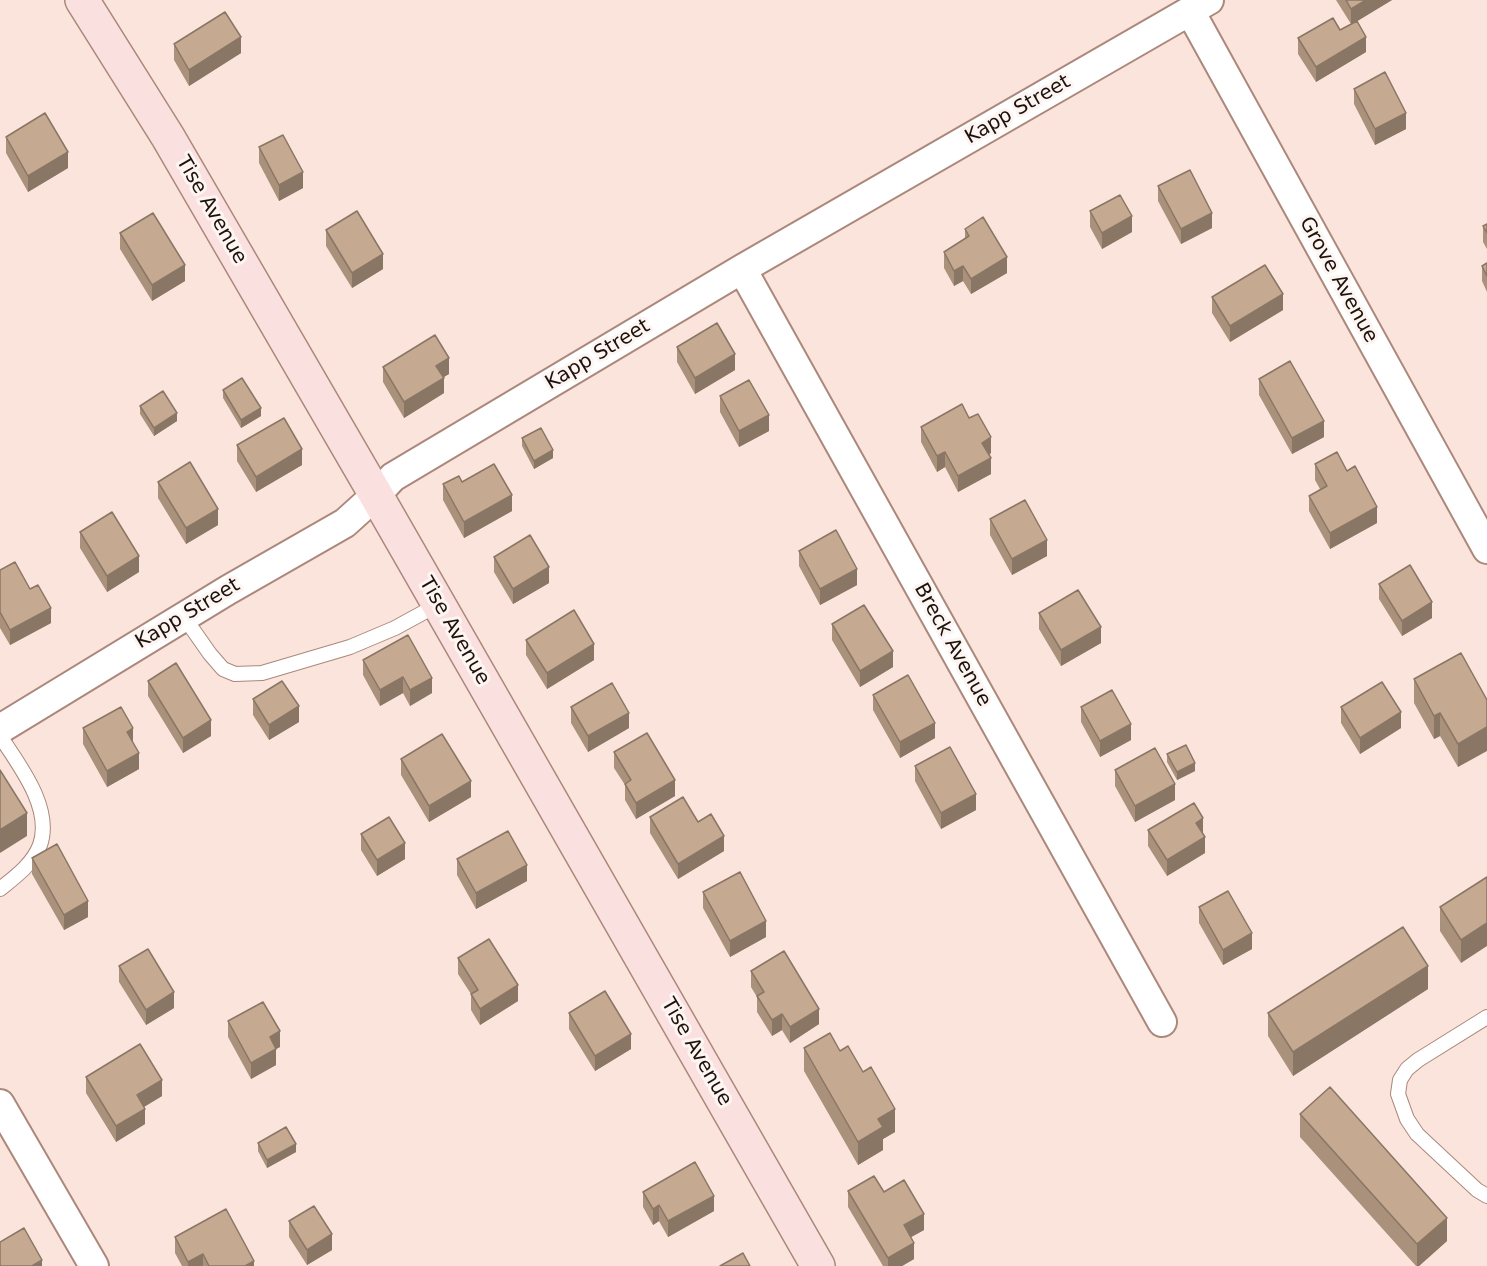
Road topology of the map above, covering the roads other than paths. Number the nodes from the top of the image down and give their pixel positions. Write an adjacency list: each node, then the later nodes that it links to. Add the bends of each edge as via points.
1 (82, 0): 4 (street, Tise Avenue, via 168,137)
2 (1199, 6): 3 (street, Kapp Street); 5 (street, Grove Avenue)
3 (742, 269): 4 (street, Kapp Street, via 393,477); 12 (street, Breck Avenue)
4 (376, 495): 6 (street, Tise Avenue); 7 (street, Kapp Street, via 345,523)
5 (1487, 549)
6 (439, 604): 7 (lane, via 350,646 262,672 235,674 223,669); 16 (street, Tise Avenue)
7 (184, 617): 8 (street, Kapp Street)
8 (0, 729)
9 (0, 736): 10 (lane, via 38,799 44,824 32,858)
10 (0, 889)
11 (1487, 1017): 14 (lane, via 1407,1069 1398,1094 1417,1134)
12 (1162, 1022)
13 (0, 1104): 15 (street)
14 (1487, 1196)
15 (94, 1266)
16 (818, 1266)

